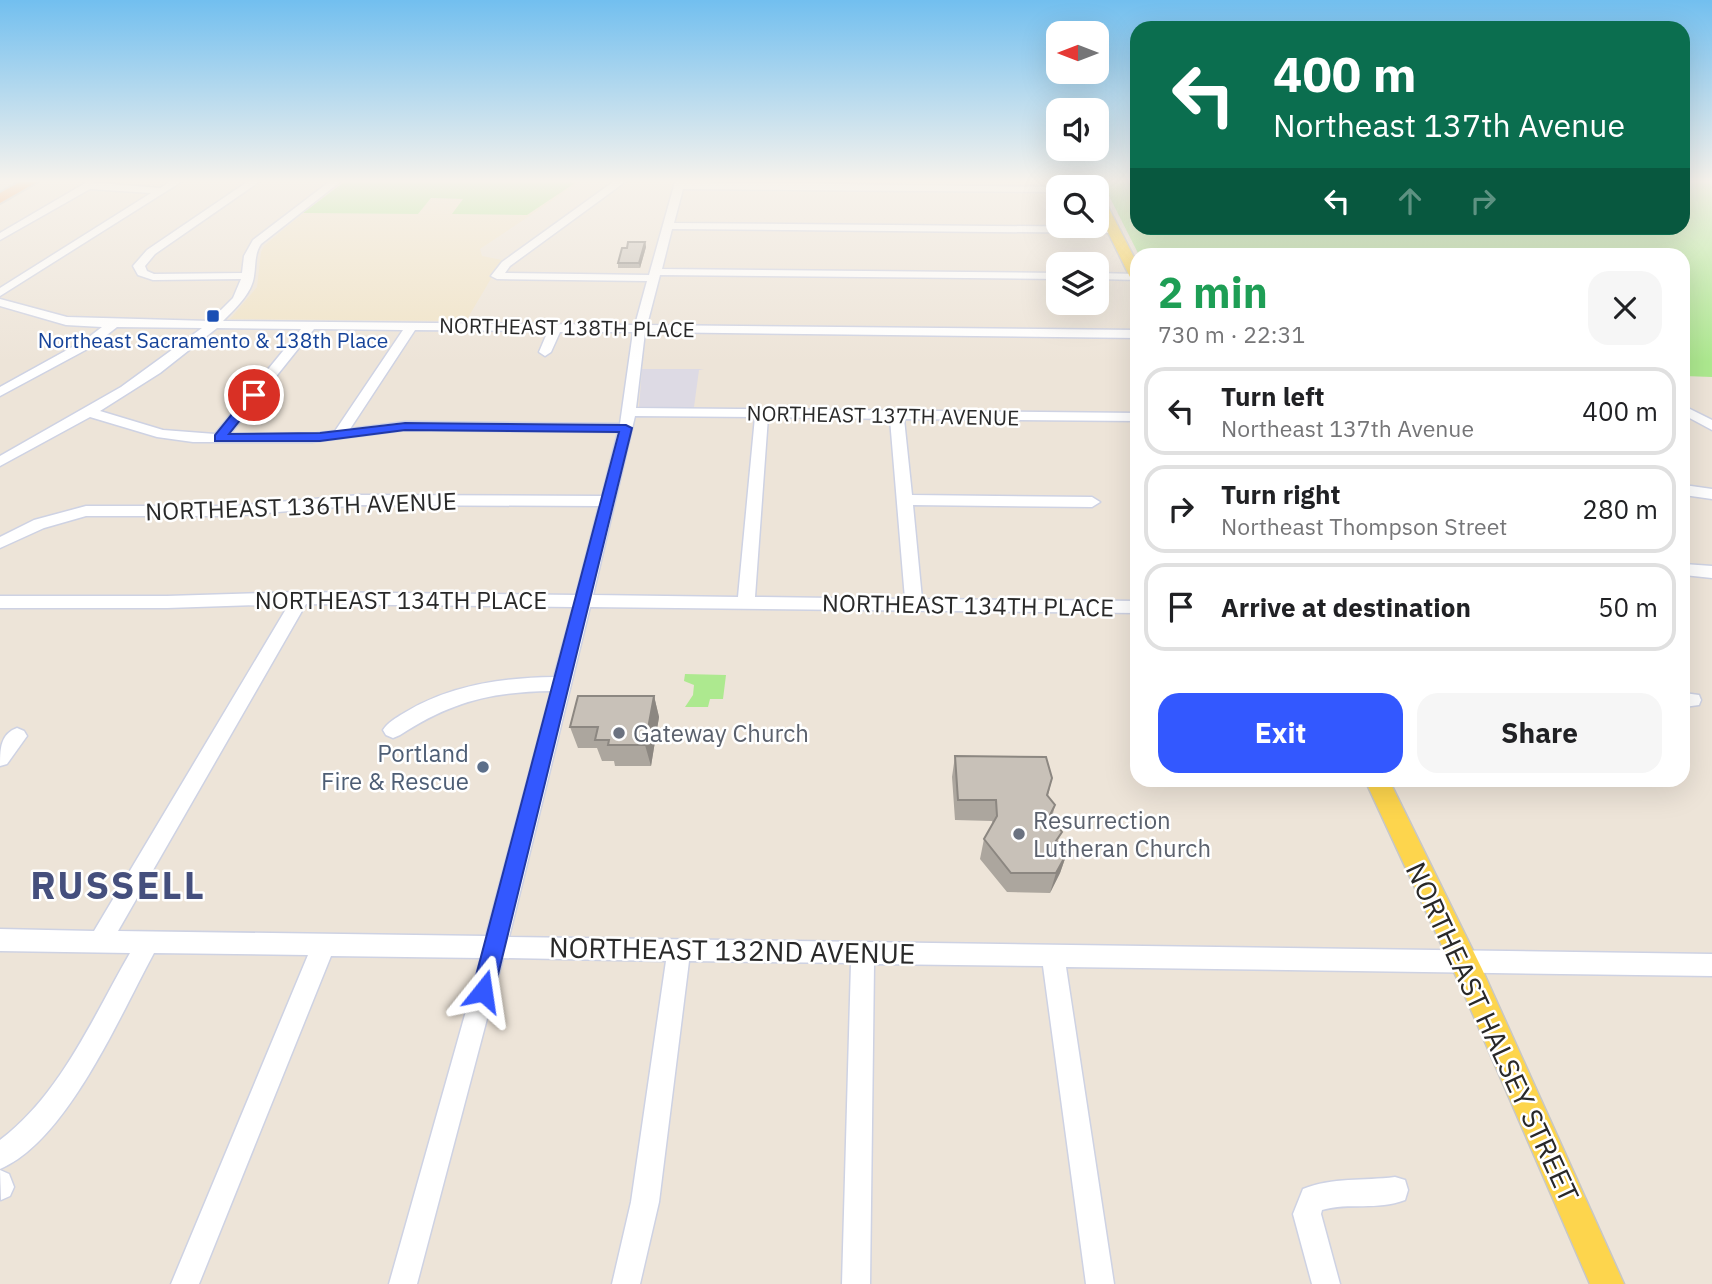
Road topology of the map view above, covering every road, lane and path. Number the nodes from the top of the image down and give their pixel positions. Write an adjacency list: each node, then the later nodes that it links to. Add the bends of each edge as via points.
1 (81, 242): 13 (street)
2 (169, 242): 9 (street, via 140,262 139,270 153,277)
3 (257, 242): 9 (street, via 250,253)
4 (537, 242): 8 (street, via 497,276)
5 (664, 242): 8 (street)
6 (1119, 242): 7 (main road)
7 (1130, 264)
8 (655, 275): 10 (street); 20 (street)
9 (249, 276): 16 (street, via 242,293)
10 (1046, 276)
11 (1109, 277): 12 (street)
12 (1130, 278)
13 (0, 293)
14 (0, 302): 15 (street, NORTHEAST 138TH PLACE, via 66,321)
15 (115, 323): 16 (street, NORTHEAST 138TH PLACE); 23 (street, via 97,338)
16 (214, 324): 17 (street, NORTHEAST 138TH PLACE); 24 (street, via 173,359)
17 (311, 325): 18 (street, NORTHEAST 138TH PLACE); 33 (street)
18 (412, 326): 19 (street, NORTHEAST 138TH PLACE); 32 (street)
19 (556, 328): 20 (street, NORTHEAST 138TH PLACE); 22 (street)
20 (640, 329): 21 (street, NORTHEAST 138TH PLACE); 25 (street)
21 (1130, 334)
22 (545, 352)
23 (4, 387)
24 (86, 411): 33 (street, via 170,436); 34 (street)
25 (629, 412): 26 (street, NORTHEAST 137TH AVENUE); 31 (street)
26 (762, 413): 28 (street, NORTHEAST 137TH AVENUE); 46 (street)
27 (1690, 413): 30 (street)
28 (897, 416): 29 (street, NORTHEAST 137TH AVENUE); 37 (street)
29 (1130, 417)
30 (1712, 426)
31 (626, 428): 32 (street, via 405,426); 38 (street)
32 (340, 434): 33 (street)
33 (219, 438)
34 (0, 462)
35 (1690, 491): 36 (street)
36 (1712, 494)
37 (904, 500): 39 (street); 47 (street)
38 (608, 501): 40 (street, NORTHEAST 136TH AVENUE, via 360,500 232,511 86,511 39,524); 44 (street)
39 (1092, 502)
40 (0, 543)
41 (1690, 570): 42 (street)
42 (1712, 572)
43 (301, 598): 44 (street, NORTHEAST 134TH PLACE); 45 (street, NORTHEAST 134TH PLACE); 55 (street)
44 (583, 600): 46 (street, NORTHEAST 134TH PLACE); 49 (street)
45 (0, 602)
46 (746, 602): 47 (street, NORTHEAST 134TH PLACE)
47 (914, 604): 48 (street, NORTHEAST 134TH PLACE)
48 (1130, 607)
49 (562, 684): 50 (street, via 470,691 423,709); 58 (street)
50 (393, 730)
51 (17, 736): 52 (street)
52 (0, 758)
53 (1380, 787): 62 (main road, NORTHEAST HALSEY STREET)
54 (0, 940): 55 (street, NORTHEAST 132ND AVENUE)
55 (100, 942): 56 (street, NORTHEAST 132ND AVENUE)
56 (148, 942): 57 (street, NORTHEAST 132ND AVENUE); 64 (street, via 54,1105)
57 (324, 945): 58 (street, NORTHEAST 132ND AVENUE); 66 (street)
58 (495, 947): 59 (street, NORTHEAST 132ND AVENUE); 67 (street)
59 (679, 949): 60 (street, NORTHEAST 132ND AVENUE); 68 (street, via 645,1202)
60 (863, 952): 61 (street, NORTHEAST 132ND AVENUE); 69 (street)
61 (1053, 955): 62 (street, NORTHEAST 132ND AVENUE); 70 (street)
62 (1463, 961): 63 (street, NORTHEAST 132ND AVENUE); 72 (main road, NORTHEAST HALSEY STREET)
63 (1712, 965)
64 (0, 1156)
65 (1395, 1190): 71 (street, via 1312,1199 1307,1214)
66 (185, 1284)
67 (403, 1284)
68 (626, 1284)
69 (856, 1284)
70 (1100, 1284)
71 (1326, 1284)
72 (1607, 1284)

